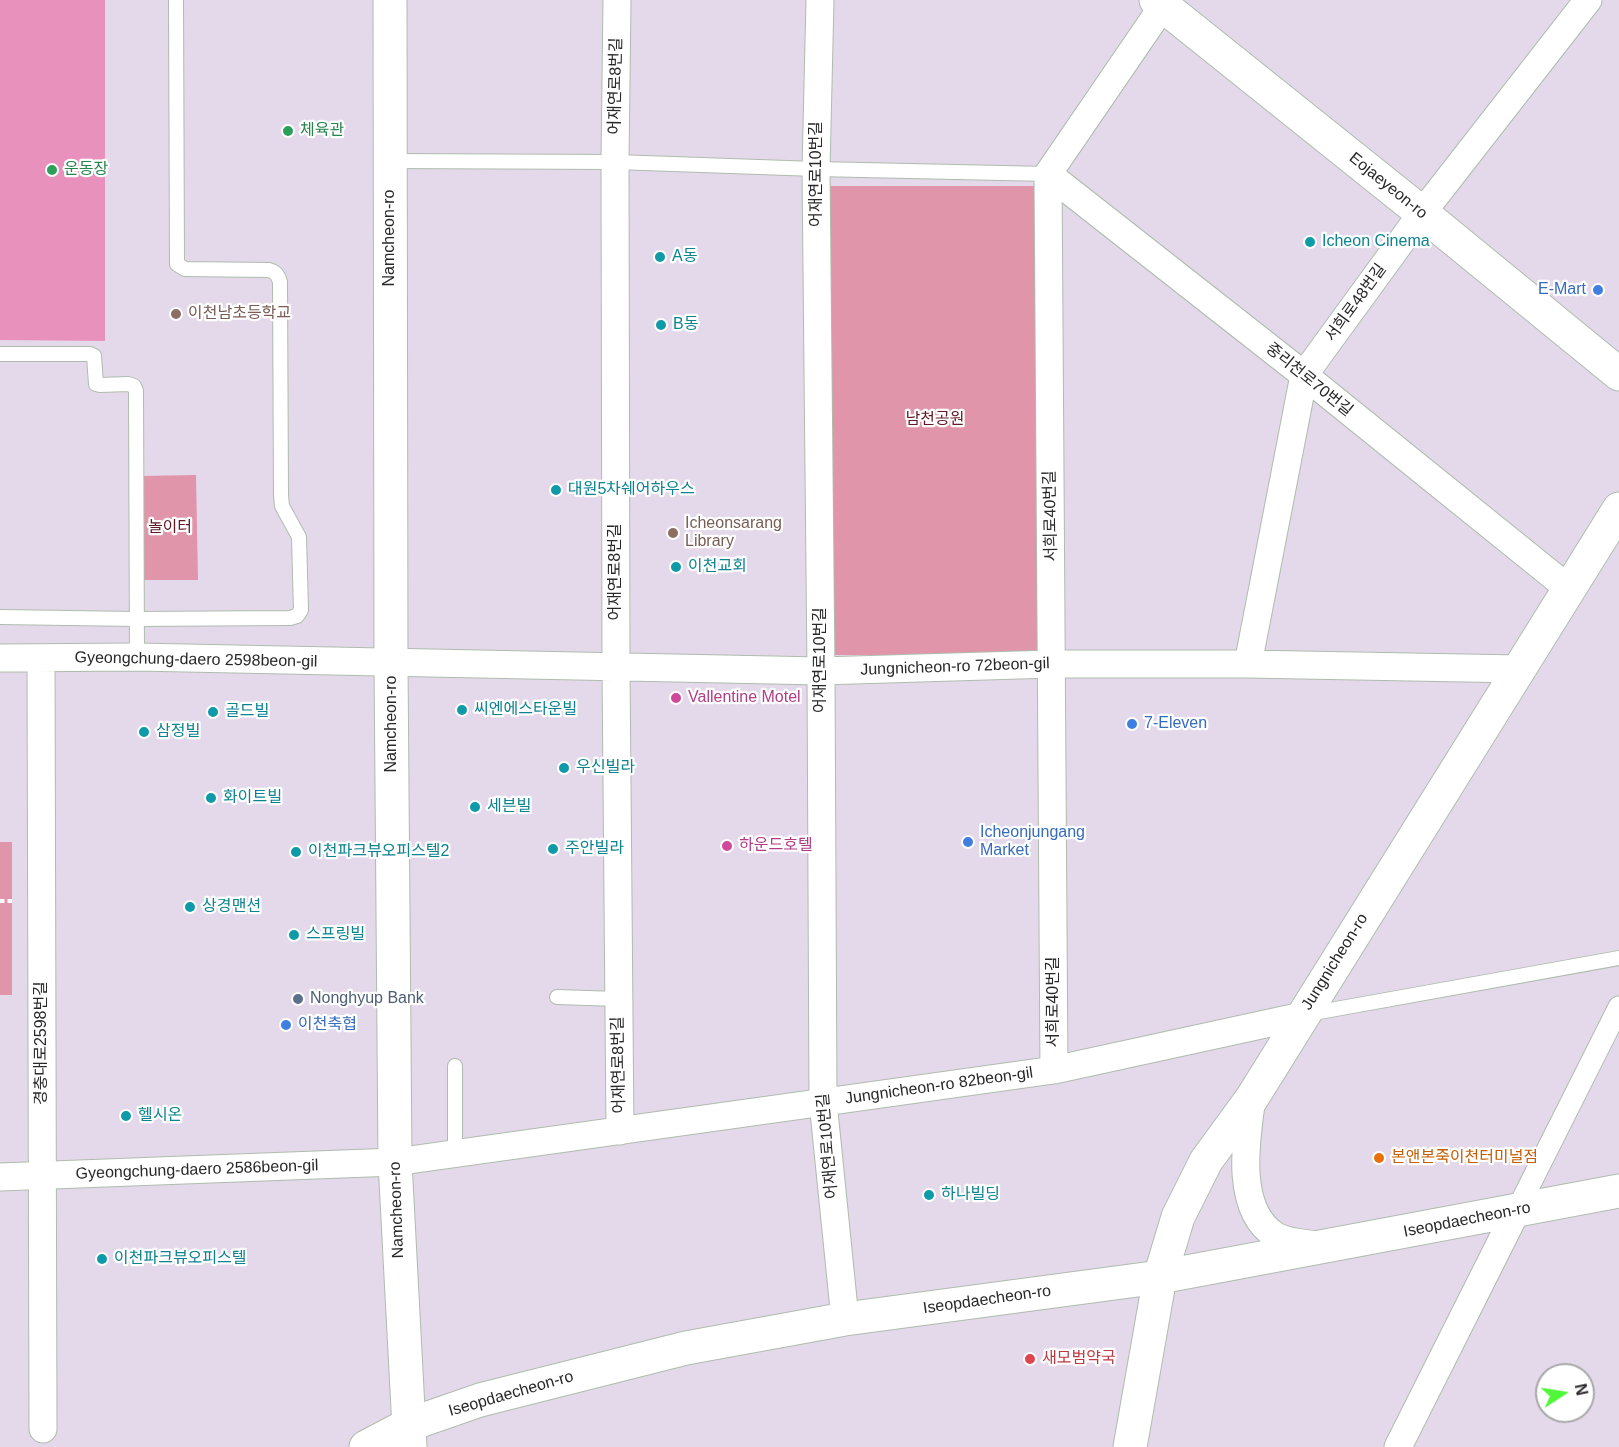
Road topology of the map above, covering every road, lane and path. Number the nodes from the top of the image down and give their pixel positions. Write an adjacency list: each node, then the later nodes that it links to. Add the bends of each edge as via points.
1 (176, 0): 18 (lane, via 177,264 185,269 269,270 280,282 281,495 282,506 299,537 301,610 290,618)
2 (390, 0): 7 (street, Namcheon-ro)
3 (617, 0): 8 (street, 어재연로8번길)
4 (820, 0): 9 (street, 어재연로10번길)
5 (1588, 0): 11 (street, 서희로48번길)
6 (1162, 2): 10 (street); 11 (street, Eojaeyeon-ro)
7 (390, 161): 8 (lane); 22 (street, Namcheon-ro)
8 (615, 162): 9 (lane); 25 (street, 어재연로8번길)
9 (816, 169): 10 (lane); 27 (street, 어재연로10번길)
10 (1048, 174): 14 (street, 중리천로70번길); 23 (street, 서희로40번길)
11 (1422, 213): 13 (street, Eojaeyeon-ro); 14 (street, 서희로48번길)
12 (0, 354): 18 (lane, via 90,354 94,356 96,384 134,386)
13 (1619, 374)
14 (1304, 375): 16 (street, 중리천로70번길); 24 (street, 서희로48번길)
15 (1619, 508): 16 (street, Jungnicheon-ro)
16 (1568, 588): 26 (street, Jungnicheon-ro)
17 (0, 618): 18 (lane)
18 (137, 619): 19 (lane)
19 (137, 657): 21 (street, Gyeongchung-daero 2598beon-gil); 22 (street, Gyeongchung-daero 2598beon-gil)
20 (0, 658): 21 (street, Gyeongchung-daero 2598beon-gil)
21 (41, 658): 42 (street, 경충대로2598번길)
22 (391, 663): 25 (street, Jungnicheon-ro 72beon-gil); 41 (street, Namcheon-ro)
23 (1052, 664): 24 (street, Jungnicheon-ro 72beon-gil); 27 (street, Jungnicheon-ro 72beon-gil); 36 (street, 서희로40번길)
24 (1248, 664): 26 (street, Jungnicheon-ro 72beon-gil)
25 (616, 667): 27 (street, Jungnicheon-ro 72beon-gil); 32 (street, 어재연로8번길)
26 (1519, 669): 34 (street, Jungnicheon-ro)
27 (821, 671): 38 (street, 어재연로10번길)
28 (12, 901): 29 (path)
29 (0, 902)
30 (1619, 958): 34 (lane)
31 (557, 997): 32 (lane, 어재연로8번길)
32 (618, 999): 39 (street, 어재연로8번길)
33 (1619, 1007): 45 (street)
34 (1302, 1016): 36 (street, Jungnicheon-ro 82beon-gil); 37 (street, Jungnicheon-ro)
35 (455, 1066): 40 (lane)
36 (1054, 1070): 38 (street, Jungnicheon-ro 82beon-gil)
37 (1252, 1098): 46 (street, via 1245,1151 1249,1196 1263,1226 1277,1237); 47 (street, Jungnicheon-ro, via 1201,1170 1178,1217)
38 (823, 1102): 39 (street, Jungnicheon-ro 82beon-gil); 48 (street, 어재연로10번길)
39 (620, 1131): 40 (street, Jungnicheon-ro 82beon-gil)
40 (455, 1154): 41 (street, Jungnicheon-ro 82beon-gil)
41 (395, 1162): 42 (street, Gyeongchung-daero 2586beon-gil); 50 (street, Namcheon-ro)
42 (42, 1176): 43 (street, Gyeongchung-daero 2586beon-gil); 49 (street, 경충대로2598번길)
43 (0, 1177)
44 (1619, 1191): 45 (street, Iseopdaecheon-ro)
45 (1517, 1210): 46 (street, Iseopdaecheon-ro); 53 (street)
46 (1327, 1246): 47 (street, Iseopdaecheon-ro)
47 (1160, 1277): 48 (street, Iseopdaecheon-ro); 52 (street, Jungnicheon-ro)
48 (845, 1319): 50 (street, Iseopdaecheon-ro, via 686,1348 480,1400)
49 (43, 1429)
50 (409, 1436): 51 (street, Iseopdaecheon-ro)
51 (366, 1447)
52 (1130, 1447)
53 (1398, 1447)

